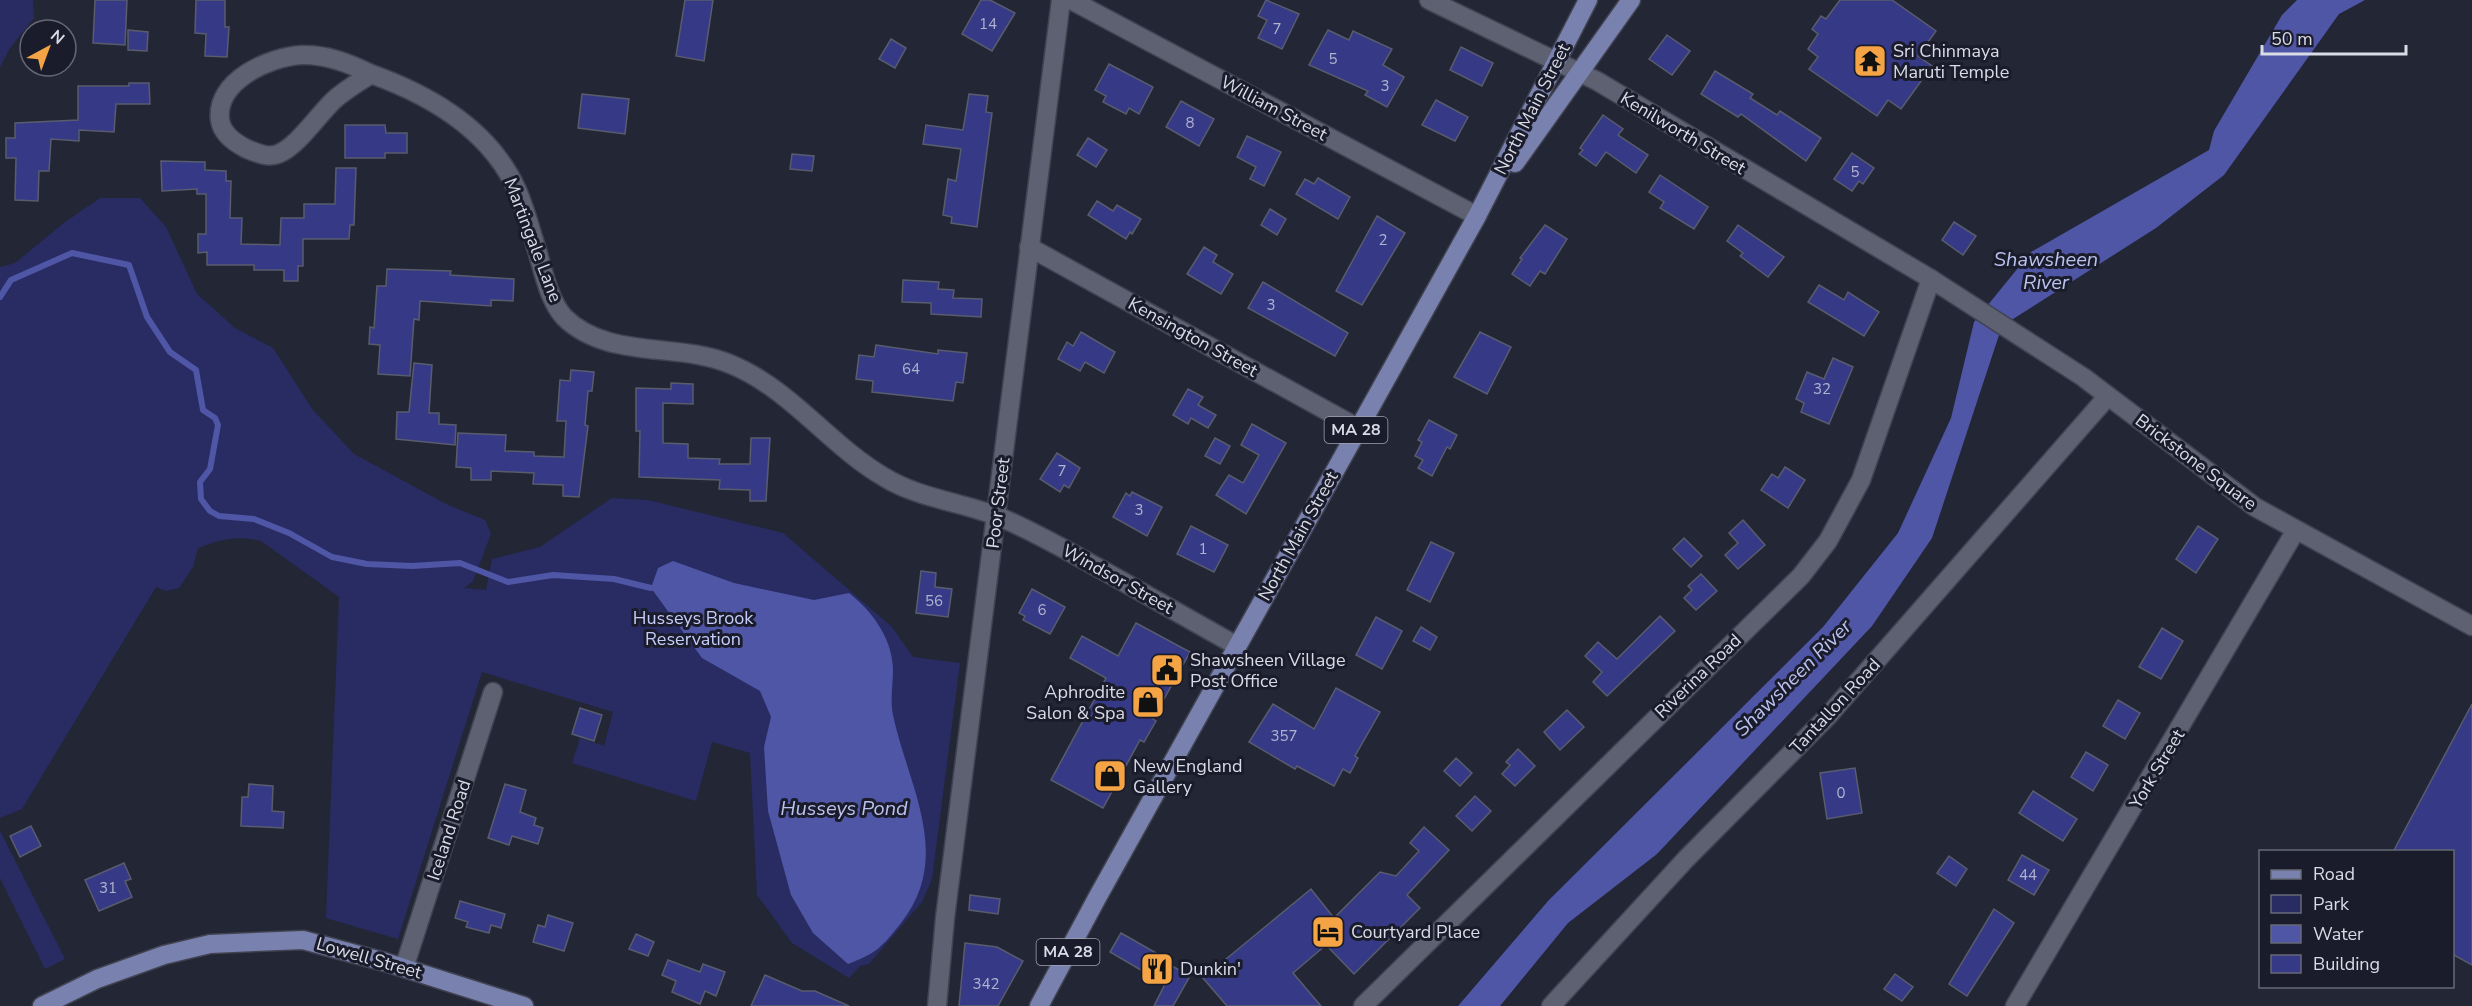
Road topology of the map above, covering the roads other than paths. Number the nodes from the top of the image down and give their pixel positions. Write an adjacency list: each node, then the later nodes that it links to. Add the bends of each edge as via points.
1 (1061, 0): 10 (street, Poor Street)
2 (1071, 0): 9 (street, William Street)
3 (1429, 0): 6 (street, Kenilworth Street)
4 (1588, 0): 6 (main road, North Main Street / MA 28)
5 (1631, 0): 7 (main road, MA 28)
6 (1557, 61): 7 (street, Kenilworth Street); 9 (main road, North Main Street / MA 28)
7 (1579, 72): 9 (main road, MA 28); 11 (street, Kenilworth Street)
8 (371, 74): 8 (street, Martingale Lane, via 318,56 282,58 249,73 229,90 220,103 221,125 242,146 262,155 278,155 335,99); 14 (street, Martingale Lane, via 427,97 464,124 496,155 517,190 550,291 563,316 575,326 622,345 730,364 772,388 884,478 921,494)
9 (1477, 216): 13 (main road, North Main Street / MA 28)
10 (1029, 247): 13 (street, Kensington Street); 14 (street, Poor Street)
11 (1930, 279): 12 (street, Brickstone Square); 25 (street, Riverina Road, via 1861,480 1828,540 1801,576)
12 (2108, 396): 15 (street, Brickstone Square, via 2240,496); 26 (street, Tantallon Road, via 1828,716 1644,903)
13 (1358, 428): 17 (main road, North Main Street / MA 28)
14 (996, 516): 17 (street, Windsor Street, via 1038,535); 23 (street, Poor Street)
15 (2296, 530): 16 (street, Brickstone Square); 27 (street, York Street)
16 (2472, 626)
17 (1237, 646): 24 (main road, North Main Street / MA 28)
18 (494, 692): 19 (street, Iceland Road)
19 (404, 968): 20 (main road, Lowell Street); 21 (main road, Lowell Street, via 306,940 210,944 164,955 97,979)
20 (478, 999): 22 (main road, Lowell Street)
21 (42, 1006)
22 (524, 1006)
23 (937, 1006)
24 (1039, 1006)
25 (1363, 1006)
26 (1551, 1006)
27 (2015, 1006)

